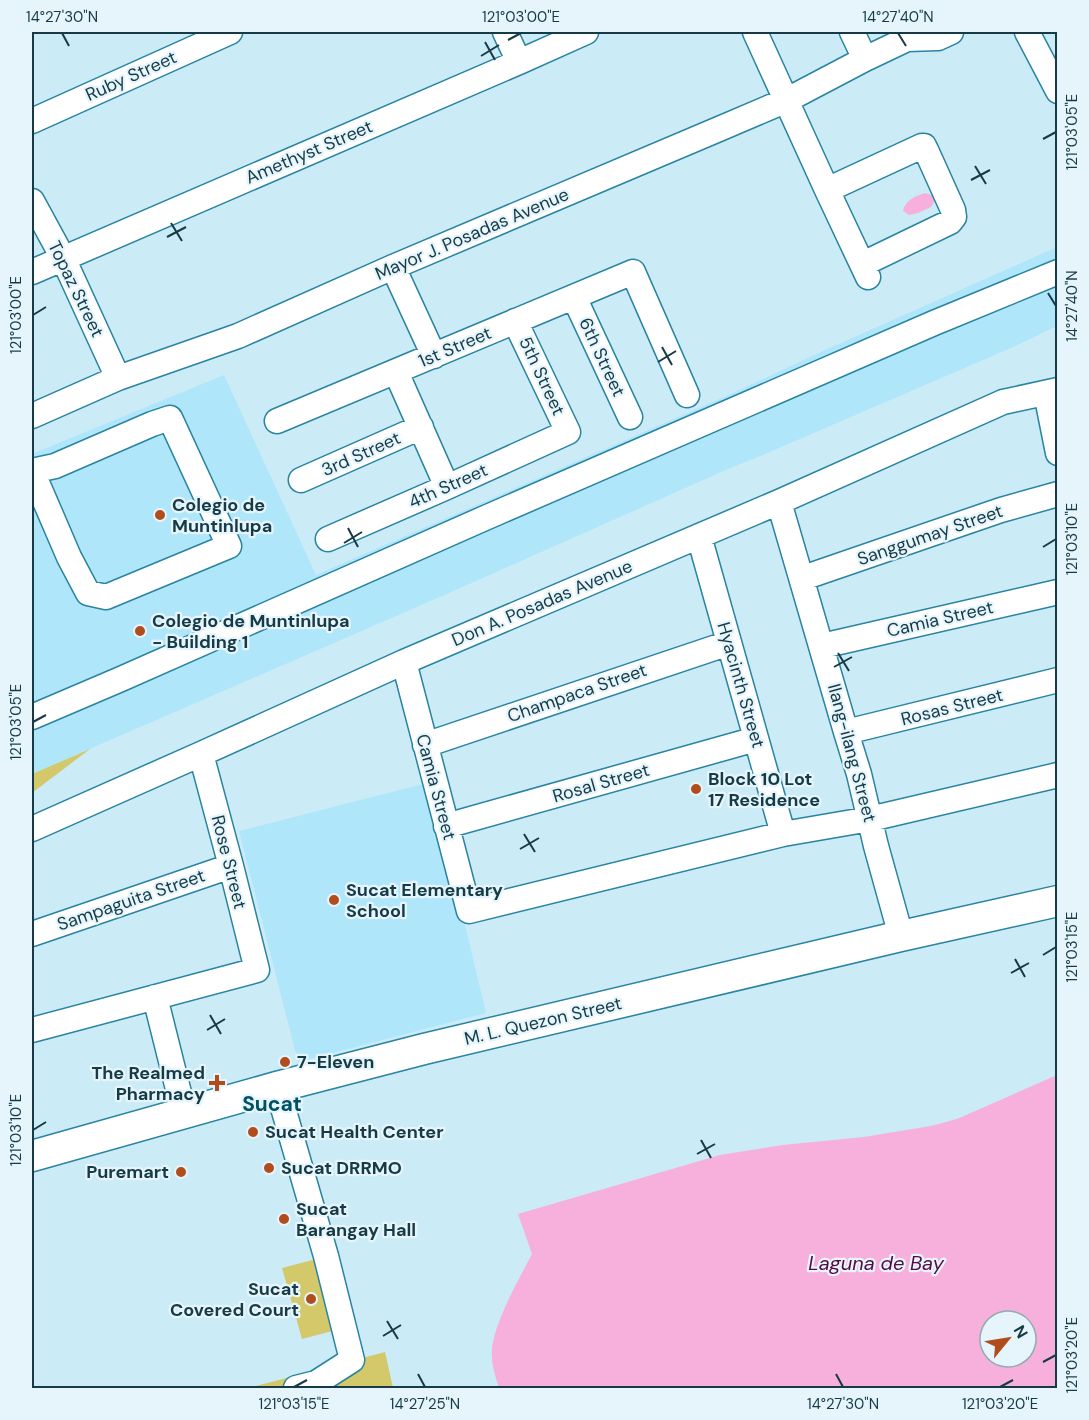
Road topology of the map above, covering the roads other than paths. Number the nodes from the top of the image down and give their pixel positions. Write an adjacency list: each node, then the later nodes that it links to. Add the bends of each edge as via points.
1 (230, 32): 13 (street, Ruby Street)
2 (505, 32): 10 (street)
3 (586, 32): 10 (street, Amethyst Street)
4 (755, 32): 12 (street)
5 (852, 32): 9 (street)
6 (951, 32): 8 (street, Mayor J. Posadas Avenue, via 938,38)
7 (1027, 32): 11 (street)
8 (912, 35): 9 (street, Mayor J. Posadas Avenue)
9 (865, 59): 12 (street, Mayor J. Posadas Avenue)
10 (519, 62): 16 (street, Amethyst Street)
11 (1058, 91)
12 (787, 100): 14 (street); 17 (street, Mayor J. Posadas Avenue)
13 (32, 121)
14 (826, 190): 14 (street, via 924,146 954,217 866,270)
15 (32, 201): 16 (street, Topaz Street)
16 (63, 258): 18 (street, Amethyst Street); 24 (street, Topaz Street)
17 (393, 267): 22 (street); 24 (street, Mayor J. Posadas Avenue, via 238,336)
18 (32, 272)
19 (1058, 272): 46 (street)
20 (574, 297): 21 (street, 1st Street); 26 (street, 1st Street, via 633,272); 28 (street, 6th Street)
21 (515, 321): 22 (street, 1st Street); 31 (street, 5th Street)
22 (434, 356): 23 (street, 1st Street)
23 (396, 372): 29 (street, 1st Street); 30 (street)
24 (118, 378): 27 (street, Mayor J. Posadas Avenue)
25 (1052, 391): 32 (street); 37 (street, Don A. Posadas Avenue, via 1003,402)
26 (687, 395)
27 (32, 416)
28 (630, 417)
29 (276, 422)
30 (421, 427): 34 (street, 3rd Street); 35 (street)
31 (568, 432): 35 (street, 4th Street)
32 (1058, 453)
33 (32, 471): 33 (street, via 88,592 106,597 229,546 170,418 55,466)
34 (301, 480)
35 (447, 487): 39 (street, 4th Street)
36 (1058, 494): 40 (street, Sanggumay Street)
37 (779, 502): 38 (street, Don A. Posadas Avenue); 40 (street, Ilang-ilang Street)
38 (699, 536): 42 (street, Hyacinth Street); 44 (street, Don A. Posadas Avenue)
39 (328, 539)
40 (802, 578): 43 (street, Ilang-ilang Street)
41 (1058, 592): 43 (street, Camia Street)
42 (729, 643): 48 (street, Hyacinth Street); 49 (street, Champaca Street)
43 (822, 646): 47 (street, Ilang-ilang Street)
44 (404, 662): 49 (street, Camia Street); 50 (street, Don A. Posadas Avenue)
45 (1058, 680): 47 (street, Rosas Street)
46 (32, 717)
47 (846, 732): 52 (street, Ilang-ilang Street)
48 (756, 739): 53 (street, Rosal Street); 55 (street, Hyacinth Street)
49 (425, 745): 53 (street, Camia Street)
50 (201, 754): 54 (street, Don A. Posadas Avenue); 56 (street, Rose Street)
51 (1058, 774): 52 (street)
52 (870, 819): 55 (street); 59 (street, Ilang-ilang Street)
53 (446, 826): 55 (street, Camia Street, via 469,911)
54 (32, 829)
55 (783, 834)
56 (231, 866): 58 (street, Sampaguita Street); 60 (street, Rose Street, via 256,970)
57 (1049, 903): 59 (main road, M. L. Quezon Street)
58 (32, 934)
59 (901, 936): 62 (main road, M. L. Quezon Street)
60 (155, 997): 61 (street); 63 (street)
61 (32, 1030)
62 (277, 1087): 63 (main road, M. L. Quezon Street); 65 (street, via 352,1360)
63 (184, 1113): 64 (main road, M. L. Quezon Street)
64 (32, 1155)
65 (309, 1387)

